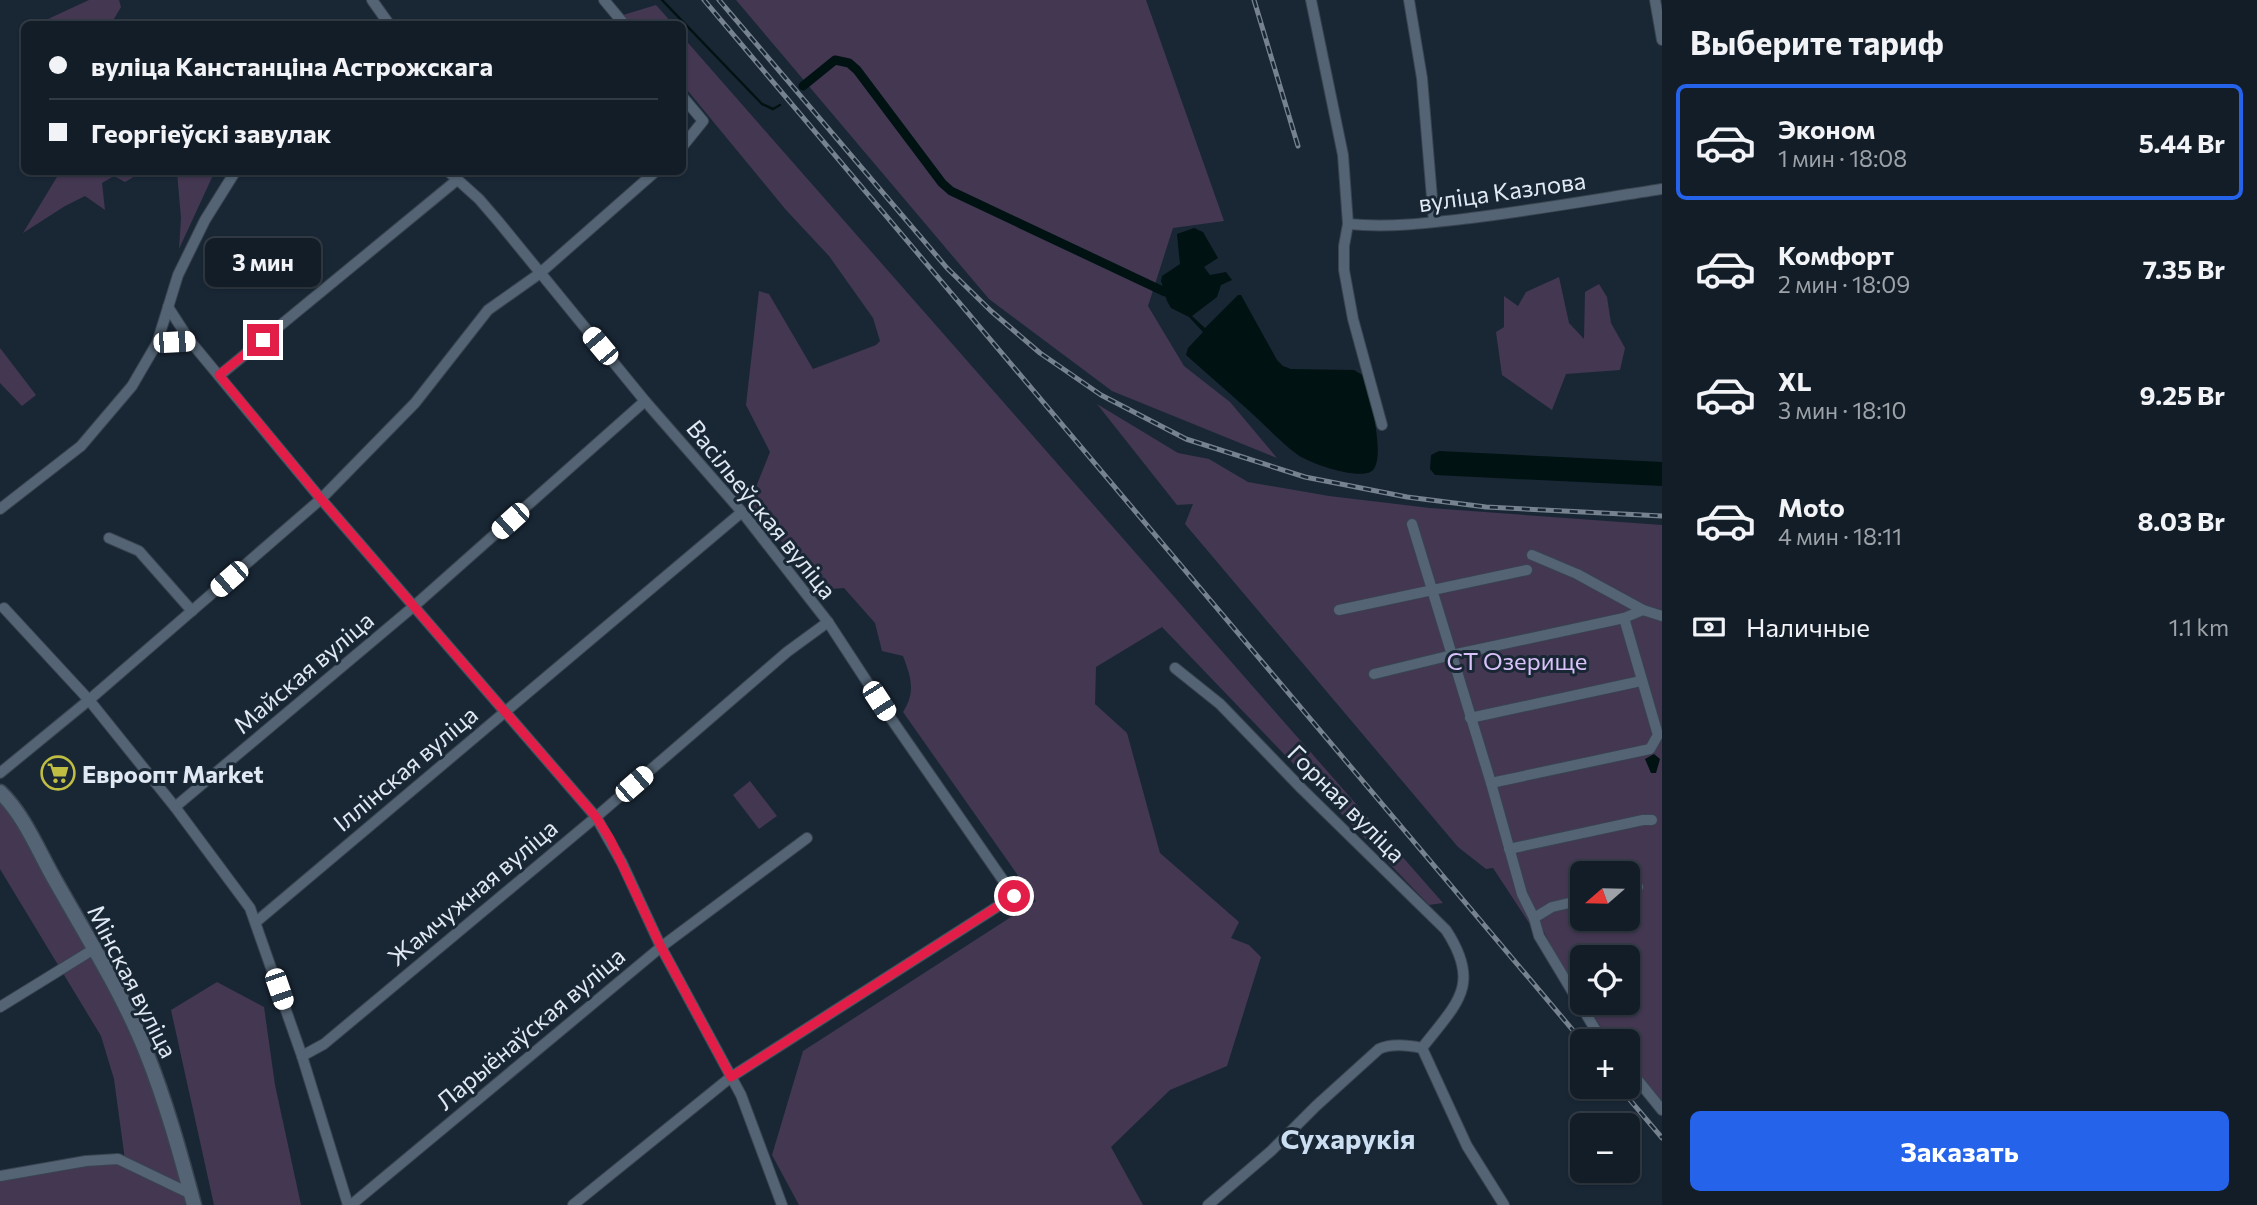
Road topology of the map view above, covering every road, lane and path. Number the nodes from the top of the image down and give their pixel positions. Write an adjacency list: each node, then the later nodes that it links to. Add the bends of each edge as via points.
1 (372, 0): 6 (street)
2 (604, 0): 7 (street)
3 (1311, 0): 17 (street, via 1341,142)
4 (1409, 0): 16 (street, via 1422,78)
5 (1655, 0): 8 (street)
6 (387, 21)
7 (622, 21)
8 (1662, 40)
9 (686, 101): 10 (street, via 703,121)
10 (686, 142)
11 (233, 175): 19 (street, via 205,220)
12 (452, 175): 14 (street, Васільеўская вуліца)
13 (652, 175): 18 (street)
14 (457, 180): 18 (street, Васільеўская вуліца, via 479,199); 22 (street)
15 (1662, 189): 16 (street, вуліца Казлова)
16 (1434, 222): 17 (street, вуліца Казлова, via 1382,227)
17 (1348, 224): 24 (street, via 1344,270)
18 (540, 274): 23 (street, Васільеўская вуліца); 25 (street, via 488,310 415,403)
19 (168, 307): 20 (street); 21 (street)
20 (190, 341): 21 (street); 22 (street)
21 (158, 343): 26 (street, via 132,386 81,446)
22 (219, 375): 25 (street)
23 (645, 401): 27 (street, Васільеўская вуліца); 33 (street, Майская вуліца)
24 (1382, 425)
25 (321, 499): 33 (street); 37 (street)
26 (0, 509)
27 (742, 512): 40 (street, Васільеўская вуліца); 46 (street, Іллінская вуліца)
28 (1412, 524): 32 (street)
29 (109, 538): 37 (street, via 139,551)
30 (1532, 555): 36 (street)
31 (1527, 569): 32 (street)
32 (1433, 590): 35 (street); 41 (street)
33 (413, 607): 46 (street); 51 (street, Майская вуліца)
34 (4, 608): 45 (street)
35 (1339, 610)
36 (1643, 610): 38 (street); 39 (street)
37 (192, 611): 45 (street)
38 (1662, 616)
39 (1624, 618): 41 (street); 44 (street)
40 (828, 622): 52 (street, Жамчужная вуліца); 65 (street, Васільеўская вуліца, via 1014,896)
41 (1452, 654): 43 (street); 47 (street)
42 (1175, 668): 63 (street, Горная вуліца, via 1220,704 1446,930 1461,954 1465,984)
43 (1374, 674)
44 (1641, 681): 47 (street); 49 (street, via 1658,735 1650,749)
45 (89, 700): 48 (street); 51 (street)
46 (503, 712): 52 (street); 58 (street, Іллінская вуліца)
47 (1471, 719): 49 (street)
48 (0, 774)
49 (1491, 783): 55 (street)
50 (0, 792): 60 (main road, Мінская вуліца)
51 (175, 807): 58 (street, via 240,892)
52 (596, 817): 59 (street); 64 (street, Жамчужная вуліца, via 324,1044)
53 (1652, 820): 55 (street)
54 (807, 838): 59 (street, Ларыёнаўская вуліца)
55 (1508, 849): 57 (street)
56 (1570, 903): 57 (street, via 1545,910)
57 (1535, 921): 62 (street, via 1539,936)
58 (256, 922): 64 (street)
59 (661, 947): 65 (street); 70 (street, Ларыёнаўская вуліца)
60 (94, 949): 61 (street); 69 (main road, Мінская вуліца, via 145,1050)
61 (0, 1007)
62 (1595, 1029)
63 (1422, 1048): 73 (street, via 1379,1049); 74 (street, via 1467,1146)
64 (302, 1056): 70 (street)
65 (731, 1077): 71 (street); 72 (street)
66 (1640, 1083): 67 (street)
67 (1662, 1110)
68 (0, 1176): 69 (street, via 118,1159)
69 (193, 1200)
70 (349, 1205)
71 (573, 1205)
72 (782, 1205)
73 (1208, 1205)
74 (1504, 1205)

